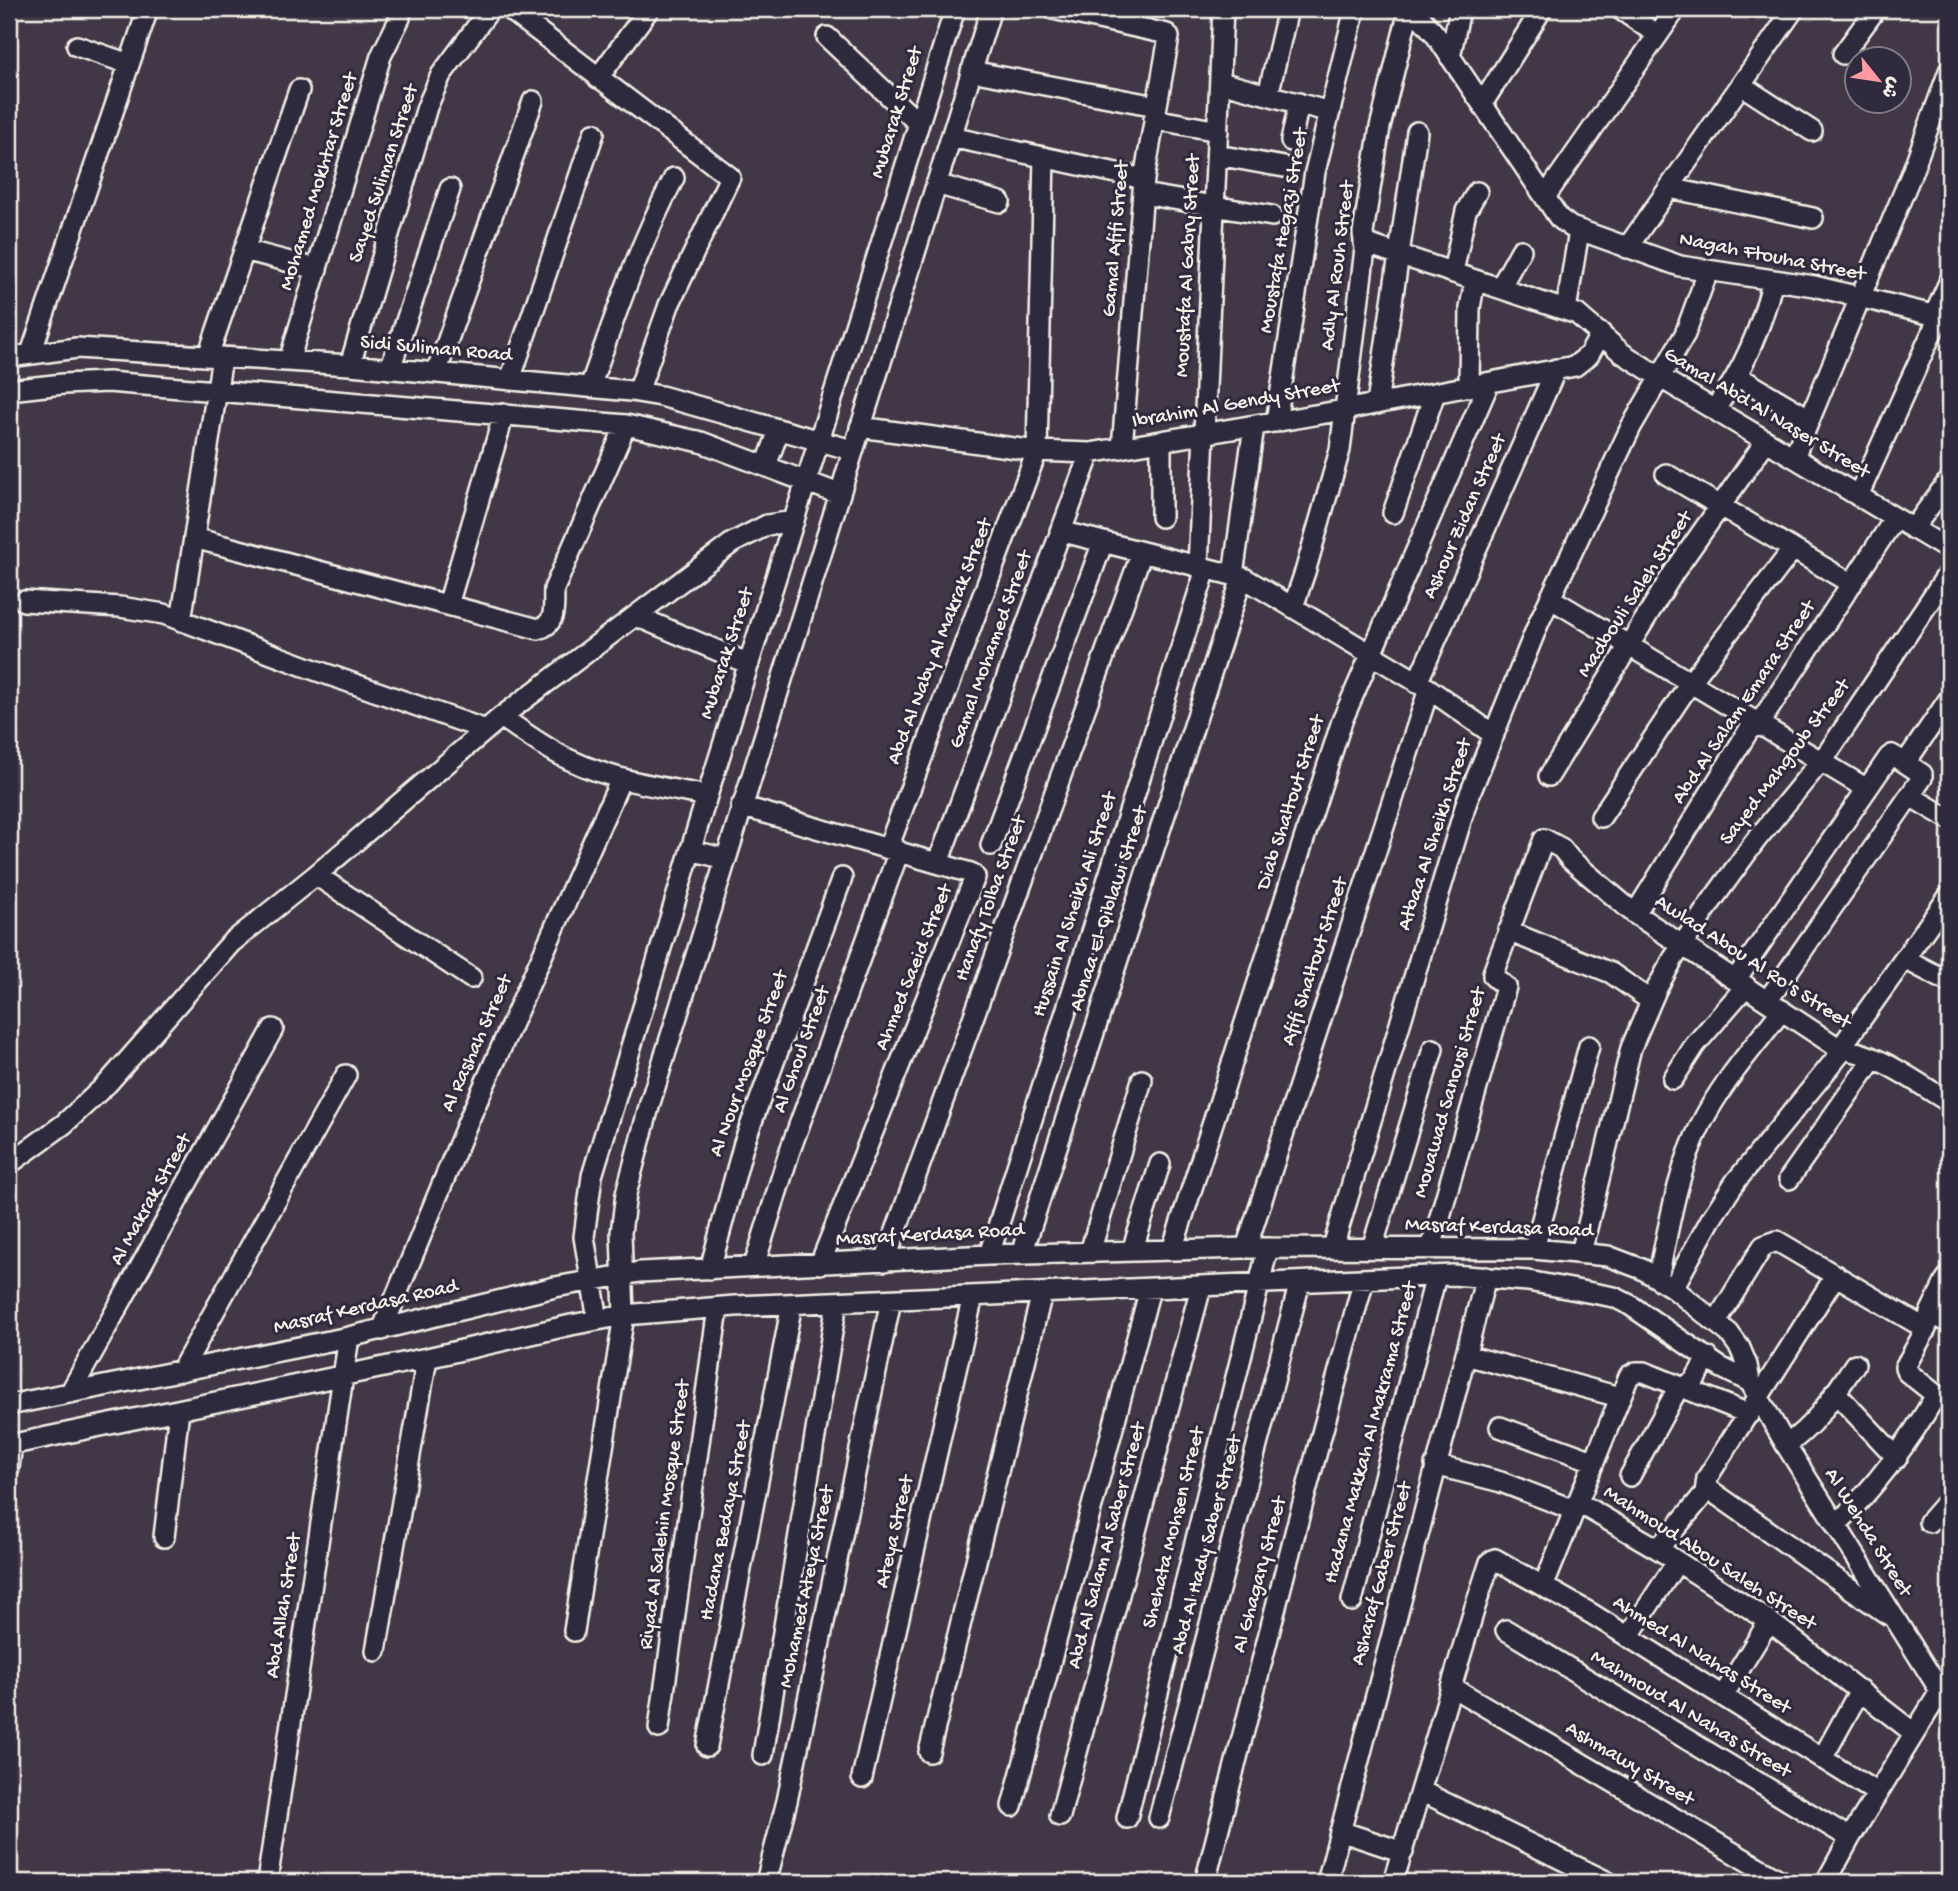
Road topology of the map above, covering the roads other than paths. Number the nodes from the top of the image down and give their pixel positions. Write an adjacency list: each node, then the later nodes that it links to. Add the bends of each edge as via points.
1 (148, 9): 24 (street)
2 (490, 9): 79 (street, Sayed Suliman Street, via 441,75 427,107)
3 (509, 9): 27 (street)
4 (649, 9): 27 (street)
5 (991, 9): 25 (street)
6 (1053, 9): 36 (street, Gamal Afifi Street, via 1168,35)
7 (1223, 9): 28 (street, Moustafa Al Gabry Street)
8 (1288, 9): 31 (street)
9 (1354, 9): 35 (street, Moustafa Hegazi Street)
10 (1408, 9): 23 (street, Nagah Ftouha Street, via 1428,25); 59 (street, Adly Al Rouh Street, via 1380,127)
11 (1460, 9): 23 (street)
12 (1542, 9): 34 (street)
13 (1620, 9): 19 (street)
14 (1676, 9): 19 (street)
15 (1794, 9): 29 (street)
16 (1876, 9): 22 (street)
17 (949, 10): 37 (street, Mubarak Street)
18 (400, 18): 64 (street, Mohamed Mokhtar Street, via 381,56)
19 (1658, 35): 53 (street)
20 (827, 37): 37 (street)
21 (77, 46): 24 (street)
22 (1849, 46)
23 (1450, 57): 34 (street, Nagah Ftouha Street)
24 (129, 64): 75 (street)
25 (971, 71): 36 (street); 42 (street)
26 (1949, 71): 71 (street)
27 (598, 78): 91 (street, via 730,177 674,294)
28 (1220, 82): 31 (street); 38 (street, Moustafa Al Gabry Street)
29 (1741, 85): 39 (street); 50 (street)
30 (299, 90): 61 (street)
31 (1268, 95): 33 (street)
32 (534, 101): 82 (street)
33 (1299, 103): 35 (street); 43 (street)
34 (1482, 103): 53 (street, Nagah Ftouha Street)
35 (1330, 112): 98 (street, Moustafa Hegazi Street, via 1315,172)
36 (1155, 113): 38 (street); 49 (street, Gamal Afifi Street)
37 (919, 124): 104 (street, Mubarak Street)
38 (1218, 131): 44 (street, Moustafa Al Gabry Street)
39 (1812, 131)
40 (1417, 132): 63 (street)
41 (594, 133): 85 (street)
42 (951, 137): 45 (street); 48 (street)
43 (1291, 141)
44 (1217, 155): 46 (street); 55 (street, Moustafa Al Gabry Street)
45 (1044, 157): 49 (street); 109 (street, Abd Al Naby Al Makrak Street)
46 (1284, 167)
47 (674, 178): 87 (street, via 627,283)
48 (936, 184): 54 (street); 101 (street)
49 (1143, 186): 55 (street); 107 (street, Gamal Afifi Street)
50 (1669, 188): 57 (street); 60 (street)
51 (450, 189): 80 (street)
52 (1477, 192): 66 (street, via 1466,211)
53 (1545, 197): 58 (street, Nagah Ftouha Street, via 1559,218)
54 (1000, 202)
55 (1214, 206): 56 (street); 103 (street, Moustafa Al Gabry Street)
56 (1272, 216)
57 (1813, 218)
58 (1578, 231): 60 (street, Nagah Ftouha Street); 72 (street)
59 (1364, 243): 63 (street, Gamal Abd Al Naser Street); 94 (street, Adly Al Rouh Street)
60 (1627, 248): 65 (street, Nagah Ftouha Street)
61 (244, 250): 64 (street); 77 (street)
62 (1521, 250): 70 (street)
63 (1398, 254): 66 (street, Gamal Abd Al Naser Street); 93 (street)
64 (317, 268): 78 (street, Mohamed Mokhtar Street)
65 (1708, 271): 68 (street, Nagah Ftouha Street); 84 (street, Atbaa Al Sheikh Street, via 1692,317)
66 (1453, 272): 67 (street, Gamal Abd Al Naser Street)
67 (1475, 280): 70 (street, Gamal Abd Al Naser Street); 88 (street, via 1468,330)
68 (1773, 280): 71 (street, Nagah Ftouha Street); 83 (street, via 1765,313)
69 (1949, 282): 73 (street)
70 (1500, 288): 72 (street, Gamal Abd Al Naser Street)
71 (1861, 297): 73 (street, Nagah Ftouha Street); 97 (street)
72 (1566, 310): 74 (street, Gamal Abd Al Naser Street)
73 (1941, 317): 117 (street)
74 (1601, 333): 81 (street, Ibrahim Al Gendy Street, via 1587,358 1575,366); 84 (street, Gamal Abd Al Naser Street)
75 (31, 353): 76 (street, Sidi Suliman Road); 77 (street, Sidi Suliman Road, via 76,348)
76 (9, 357)
77 (215, 357): 78 (street, Sidi Suliman Road); 90 (street)
78 (289, 361): 79 (street, Sidi Suliman Road)
79 (350, 365): 80 (street, Sidi Suliman Road)
80 (390, 369): 82 (street, Sidi Suliman Road)
81 (1556, 369): 86 (street, Ibrahim Al Gendy Street); 144 (street, Ashour Zidan Street)
82 (436, 373): 85 (street, Sidi Suliman Road)
83 (1737, 376): 95 (street); 97 (street)
84 (1661, 378): 95 (street, Gamal Abd Al Naser Street); 134 (street, Atbaa Al Sheikh Street, via 1631,427)
85 (510, 380): 87 (street, Sidi Suliman Road)
86 (1489, 383): 88 (street, Ibrahim Al Gendy Street); 141 (street, Diab Shaltout Street)
87 (590, 387): 91 (street, Sidi Suliman Road)
88 (1469, 387): 92 (street, Ibrahim Al Gendy Street)
89 (9, 390): 90 (street, via 108,382)
90 (218, 391): 96 (street); 125 (street)
91 (638, 392): 102 (street, Sidi Suliman Road)
92 (1435, 393): 93 (street, Ibrahim Al Gendy Street); 119 (street)
93 (1377, 404): 94 (street, Ibrahim Al Gendy Street)
94 (1344, 410): 98 (street, Ibrahim Al Gendy Street); 137 (street, Adly Al Rouh Street, via 1340,450)
95 (1714, 410): 105 (street, Gamal Abd Al Naser Street)
96 (504, 414): 99 (street); 136 (street)
97 (1810, 419): 111 (street)
98 (1276, 422): 100 (street, Ibrahim Al Gendy Street)
99 (626, 425): 112 (street, via 701,442); 136 (street, via 554,589 548,625 538,629)
100 (1254, 426): 103 (street, Ibrahim Al Gendy Street); 132 (street, Abnaa El-Qiblawi Street)
101 (860, 427): 108 (street); 109 (street, Ibrahim Al Gendy Street)
102 (779, 430): 104 (street, Sidi Suliman Road); 112 (street)
103 (1204, 435): 106 (street, Ibrahim Al Gendy Street); 130 (street, Moustafa Al Gabry Street)
104 (819, 441): 108 (street, Sidi Suliman Road); 115 (street, Mubarak Street)
105 (1766, 441): 111 (street, Gamal Abd Al Naser Street); 118 (street, Madbouli Saleh Street)
106 (1161, 442): 107 (street, Ibrahim Al Gendy Street); 120 (street)
107 (1122, 448): 110 (street, Ibrahim Al Gendy Street)
108 (852, 450): 116 (street)
109 (1037, 451): 110 (street, Ibrahim Al Gendy Street); 162 (street, Abd Al Naby Al Makrak Street)
110 (1090, 453): 124 (street, Gamal Mohamed Street)
111 (1794, 457): 117 (street, Gamal Abd Al Naser Street)
112 (766, 466): 115 (street)
113 (1666, 474): 118 (street)
114 (1949, 480): 123 (street)
115 (807, 482): 116 (street); 122 (street, Mubarak Street)
116 (839, 494): 156 (street)
117 (1858, 496): 121 (street, Gamal Abd Al Naser Street)
118 (1720, 506): 127 (street); 140 (street, Madbouli Saleh Street)
119 (1393, 513)
120 (1161, 517)
121 (1895, 518): 123 (street, Gamal Abd Al Naser Street); 133 (street, Abd Al Salam Emara Street)
122 (794, 521): 138 (street, via 767,525 744,536); 142 (street, Mubarak Street)
123 (1913, 529): 128 (street, Gamal Abd Al Naser Street)
124 (1060, 531): 126 (street); 164 (street, Gamal Mohamed Street)
125 (194, 538): 136 (street); 139 (street)
126 (1103, 542): 129 (street); 160 (street)
127 (1793, 549): 133 (street); 143 (street)
128 (1949, 551)
129 (1142, 552): 130 (street); 201 (street, Hanafy Tolba Street)
130 (1202, 568): 132 (street); 200 (street, Hussain Al Sheikh Ali Street)
131 (1949, 572): 149 (street, Sayed Mahgoub Street)
132 (1237, 577): 137 (street); 199 (street, Abnaa El-Qiblawi Street)
133 (1852, 584): 147 (street, Abd Al Salam Emara Street)
134 (1550, 598): 140 (street); 148 (street, Atbaa Al Sheikh Street)
135 (24, 601): 139 (street, via 120,607)
136 (448, 605)
137 (1293, 607): 141 (street)
138 (636, 616): 142 (street); 146 (street)
139 (181, 621): 146 (street, via 312,669)
140 (1629, 646): 143 (street); 151 (street, Madbouli Saleh Street)
141 (1371, 654): 144 (street); 195 (street, Diab Shaltout Street, via 1342,720)
142 (749, 664): 154 (street, Mubarak Street)
143 (1690, 683): 147 (street); 157 (street)
144 (1423, 686): 148 (street); 190 (street, Afifi Shaltout Street)
145 (1949, 699): 150 (street)
146 (494, 723): 152 (street, via 569,760); 165 (street)
147 (1759, 724): 149 (street); 168 (street, Abd Al Salam Emara Street, via 1749,730)
148 (1493, 735): 189 (street, Atbaa Al Sheikh Street, via 1467,801)
149 (1820, 761): 153 (street); 170 (street, Sayed Mahgoub Street, via 1756,840)
150 (1904, 762): 153 (street, via 1891,756); 155 (street, via 1923,776)
151 (1549, 776)
152 (621, 779): 154 (street); 228 (street, Al Rashah Street, via 467,1124)
153 (1867, 789): 173 (street)
154 (707, 796): 161 (street, Mubarak Street)
155 (1910, 796): 158 (street); 176 (street)
156 (741, 806): 162 (street, Ahmed Saeid Street); 163 (street)
157 (1601, 817)
158 (1949, 819)
159 (1544, 839): 168 (street, Awlad Abou Al Ro's Street, via 1561,848); 169 (street, Mouawad Sanousi Street)
160 (991, 845)
161 (691, 850): 163 (street); 211 (street, Mubarak Street, via 592,1176 584,1237)
162 (894, 850): 164 (street, Ahmed Saeid Street); 203 (street, Al Ghoul Street)
163 (725, 859): 205 (street, via 626,1194)
164 (938, 863): 202 (street, Ahmed Saeid Street, via 971,873 974,880)
165 (316, 875): 172 (street); 186 (street, via 231,943 99,1091 64,1124)
166 (842, 878): 204 (street, Al Nour Mosque Street, via 744,1143)
167 (1949, 896): 171 (street)
168 (1634, 914): 170 (street, Awlad Abou Al Ro's Street)
169 (1508, 931): 175 (street, via 1611,973); 193 (street, Mouawad Sanousi Street, via 1493,974 1506,987)
170 (1682, 945): 173 (street, Awlad Abou Al Ro's Street); 175 (street, Sayed Mahgoub Street)
171 (1905, 959): 174 (street); 180 (street)
172 (471, 978)
173 (1741, 982): 176 (street, Awlad Abou Al Ro's Street); 183 (street)
174 (1949, 982)
175 (1651, 1001): 198 (street, Sayed Mahgoub Street, via 1631,1048)
176 (1775, 1005): 180 (street, Awlad Abou Al Ro's Street); 213 (street, via 1701,1124 1679,1181)
177 (273, 1029): 238 (street, Al Makrak Street)
178 (1589, 1046): 194 (street)
179 (1433, 1049): 192 (street)
180 (1842, 1049): 181 (street, Awlad Abou Al Ro's Street); 213 (street, via 1736,1181)
181 (1873, 1059): 185 (street, Awlad Abou Al Ro's Street); 188 (street)
182 (346, 1075): 234 (street)
183 (1673, 1079)
184 (1142, 1080): 197 (street)
185 (1949, 1102)
186 (9, 1164)
187 (1160, 1164): 196 (street)
188 (1789, 1178)
189 (1334, 1247): 191 (street, Masraf Kerdasa Road); 192 (street, Masraf Kerdasa Road)
190 (1247, 1248): 191 (street, Masraf Kerdasa Road); 195 (street, Masraf Kerdasa Road)
191 (1268, 1248): 214 (street, Shehata Mohsen Street)
192 (1372, 1248): 193 (street, Masraf Kerdasa Road)
193 (1431, 1248): 194 (street, Masraf Kerdasa Road)
194 (1534, 1249): 198 (street, Masraf Kerdasa Road)
195 (1172, 1250): 196 (street, Masraf Kerdasa Road)
196 (1132, 1251): 197 (street, Masraf Kerdasa Road)
197 (1090, 1252): 199 (street, Masraf Kerdasa Road)
198 (1581, 1253): 213 (street, Masraf Kerdasa Road, via 1608,1256)
199 (1022, 1254): 200 (street, Masraf Kerdasa Road)
200 (989, 1255): 201 (street, Masraf Kerdasa Road)
201 (885, 1261): 202 (street, Masraf Kerdasa Road)
202 (820, 1264): 203 (street, Masraf Kerdasa Road)
203 (754, 1266): 204 (street, Masraf Kerdasa Road)
204 (710, 1269): 205 (street, Masraf Kerdasa Road)
205 (622, 1275): 211 (street, Masraf Kerdasa Road); 223 (street)
206 (1836, 1275): 225 (street); 226 (street, via 1782,1242 1767,1243); 240 (street)
207 (1436, 1276): 208 (street); 210 (street); 261 (street, Hadana Makkah Al Makrama Street)
208 (1486, 1278): 230 (street, Asharaf Gaber Street); 231 (street, via 1528,1280 1614,1297)
209 (1947, 1278): 225 (street)
210 (1364, 1279): 212 (street); 290 (street, Al Ghagary Street)
211 (590, 1281): 224 (street, Mubarak Street); 228 (street, Masraf Kerdasa Road)
212 (1300, 1282): 214 (street); 284 (street, Abd Al Hady Saber Street)
213 (1665, 1283): 226 (street, Masraf Kerdasa Road)
214 (1258, 1284): 215 (street); 283 (street, Shehata Mohsen Street)
215 (1200, 1287): 216 (street); 282 (street, Abd Al Salam Al Saber Street)
216 (1150, 1289): 217 (street); 281 (street)
217 (1042, 1293): 218 (street); 275 (street)
218 (973, 1296): 219 (street); 278 (street, Ateya Street)
219 (891, 1300): 220 (street); 289 (street, Mohamed Ateya Street, via 787,1801)
220 (837, 1302): 221 (street); 276 (street)
221 (792, 1304): 222 (street); 274 (street, Hadana Bedaya Street)
222 (718, 1308): 223 (street); 272 (street, Riyad Al Salehin Mosque Street)
223 (624, 1315): 224 (street); 265 (street)
224 (598, 1320): 232 (street)
225 (1928, 1321): 227 (street); 241 (street, via 1905,1369)
226 (1716, 1322): 240 (street, Masraf Kerdasa Road, via 1740,1348)
227 (1949, 1323)
228 (382, 1330): 229 (street, Masraf Kerdasa Road)
229 (349, 1337): 234 (street, Masraf Kerdasa Road); 235 (street, Abd Allah Street)
230 (1466, 1355): 239 (street); 249 (street, Asharaf Gaber Street)
231 (1708, 1357): 236 (street, via 1694,1381); 240 (street)
232 (427, 1358): 235 (street); 267 (street)
233 (1855, 1364): 237 (street)
234 (181, 1371): 238 (street, Masraf Kerdasa Road)
235 (343, 1376): 243 (street); 288 (street, Abd Allah Street)
236 (1684, 1388): 239 (street, via 1636,1372 1629,1376); 240 (street); 251 (street, via 1676,1392)
237 (1835, 1392): 246 (street, via 1805,1432); 247 (street)
238 (70, 1393): 242 (street, Masraf Kerdasa Road)
239 (1619, 1397): 248 (street)
240 (1753, 1398): 246 (street, Al Wehda Street); 252 (street, via 1707,1478)
241 (1942, 1401): 247 (street)
242 (9, 1405)
243 (180, 1410): 245 (street); 257 (street)
244 (1500, 1427): 248 (street)
245 (10, 1445): 250 (street)
246 (1786, 1445): 256 (street, Al Wehda Street)
247 (1897, 1458): 256 (street)
248 (1593, 1461): 254 (street)
249 (1435, 1465): 254 (street, Mahmoud Abou Saleh Street); 285 (street, Asharaf Gaber Street)
250 (9, 1468)
251 (1630, 1476)
252 (1707, 1488): 258 (street); 262 (street)
253 (1949, 1499): 255 (street)
254 (1576, 1506): 258 (street, Mahmoud Abou Saleh Street); 260 (street)
255 (1929, 1522)
256 (1836, 1525): 262 (street, Al Wehda Street)
257 (164, 1537)
258 (1658, 1549): 259 (street, Mahmoud Abou Saleh Street)
259 (1677, 1562): 263 (street, Mahmoud Abou Saleh Street); 266 (street)
260 (1545, 1586): 266 (street, Ahmed Al Nahas Street); 268 (street, Ahmed Al Nahas Street, via 1499,1560 1490,1562)
261 (1352, 1601)
262 (1894, 1618): 270 (street, Al Wehda Street)
263 (1769, 1621): 269 (street, Mahmoud Abou Saleh Street); 271 (street)
264 (1506, 1630): 286 (street, Mahmoud Al Nahas Street)
265 (574, 1631)
266 (1628, 1637): 271 (street, Ahmed Al Nahas Street)
267 (376, 1651)
268 (1452, 1687): 279 (street); 294 (street, Ashmawy Street)
269 (1860, 1690): 273 (street, Mahmoud Abou Saleh Street); 277 (street)
270 (1946, 1691): 273 (street)
271 (1723, 1696): 277 (street, Ahmed Al Nahas Street)
272 (659, 1728)
273 (1914, 1733): 280 (street)
274 (708, 1746)
275 (929, 1752)
276 (763, 1755)
277 (1822, 1759): 280 (street, Ahmed Al Nahas Street)
278 (862, 1778)
279 (1421, 1791): 287 (street); 293 (street)
280 (1877, 1793): 286 (street)
281 (1012, 1806)
282 (1060, 1816)
283 (1126, 1818)
284 (1159, 1818)
285 (1340, 1830): 287 (street); 291 (street, Asharaf Gaber Street)
286 (1850, 1838): 295 (street)
287 (1402, 1852): 292 (street)
288 (267, 1882)
289 (766, 1882)
290 (1205, 1882)
291 (1327, 1882)
292 (1393, 1882)
293 (1608, 1882)
294 (1783, 1882)
295 (1826, 1882)

